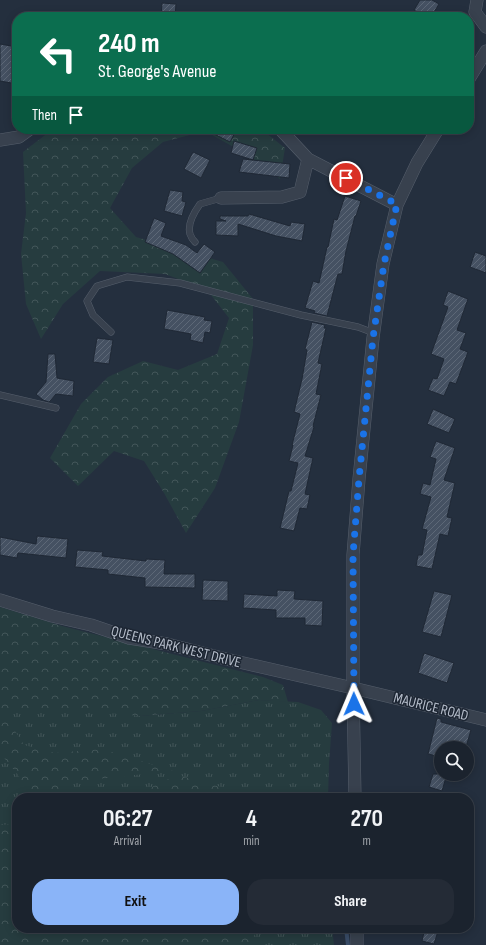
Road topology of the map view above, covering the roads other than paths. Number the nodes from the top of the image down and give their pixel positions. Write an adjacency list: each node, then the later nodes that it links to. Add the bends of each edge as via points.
1 (477, 0): 2 (street, via 475,12)
2 (486, 28)
3 (486, 51): 4 (street)
4 (474, 71)
5 (23, 134): 8 (street)
6 (285, 134): 9 (street)
7 (435, 134): 11 (street)
8 (0, 140)
9 (308, 159): 10 (street, via 300,192 282,197); 11 (street)
10 (221, 198): 12 (lane, via 200,204 193,214 189,233)
11 (397, 204): 14 (street, via 384,264)
12 (195, 242)
13 (111, 332): 14 (lane, via 93,315 87,301 97,286 127,277 180,283 301,315 358,326)
14 (374, 333): 18 (street, via 353,555)
15 (0, 395): 16 (lane)
16 (56, 408)
17 (0, 600): 18 (street, QUEENS PARK WEST DRIVE, via 129,638 167,644)
18 (353, 688): 19 (street, MAURICE ROAD); 20 (street)
19 (486, 720)
20 (355, 793)
21 (357, 933): 22 (street)
22 (358, 945)

